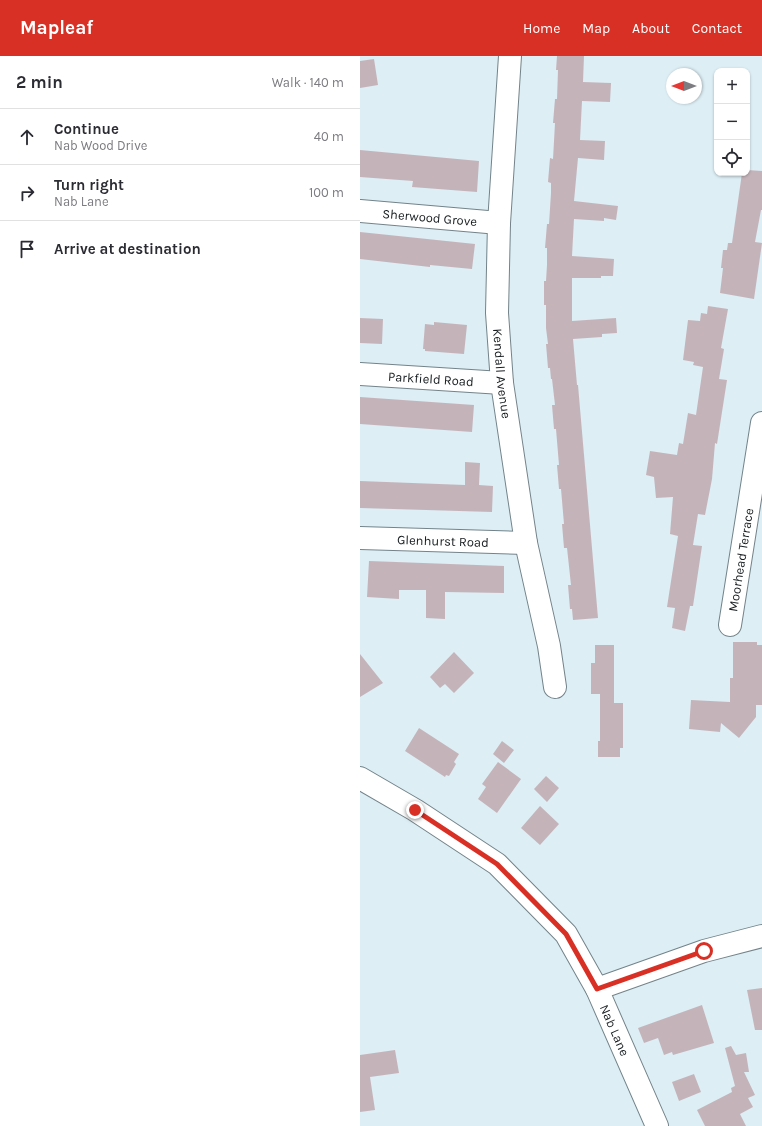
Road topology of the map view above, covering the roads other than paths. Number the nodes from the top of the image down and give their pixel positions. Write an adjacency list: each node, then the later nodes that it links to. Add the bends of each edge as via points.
1 (510, 56): 3 (street, Kendall Avenue)
2 (360, 211): 3 (street, Sherwood Grove)
3 (499, 223): 5 (street, Kendall Avenue, via 497,313)
4 (360, 374): 5 (street, Parkfield Road)
5 (502, 383): 9 (street, Kendall Avenue)
6 (762, 423): 7 (street, Moorhead Terrace)
7 (760, 447): 10 (street, Moorhead Terrace)
8 (360, 538): 9 (street, Glenhurst Road)
9 (526, 543): 11 (street, Kendall Avenue, via 549,646)
10 (730, 625)
11 (555, 687)
12 (360, 778): 14 (street, Nab Lane, via 415,810 497,864 566,934)
13 (762, 936): 14 (street, via 704,951)
14 (597, 989): 15 (street, Nab Lane)
15 (657, 1126)

